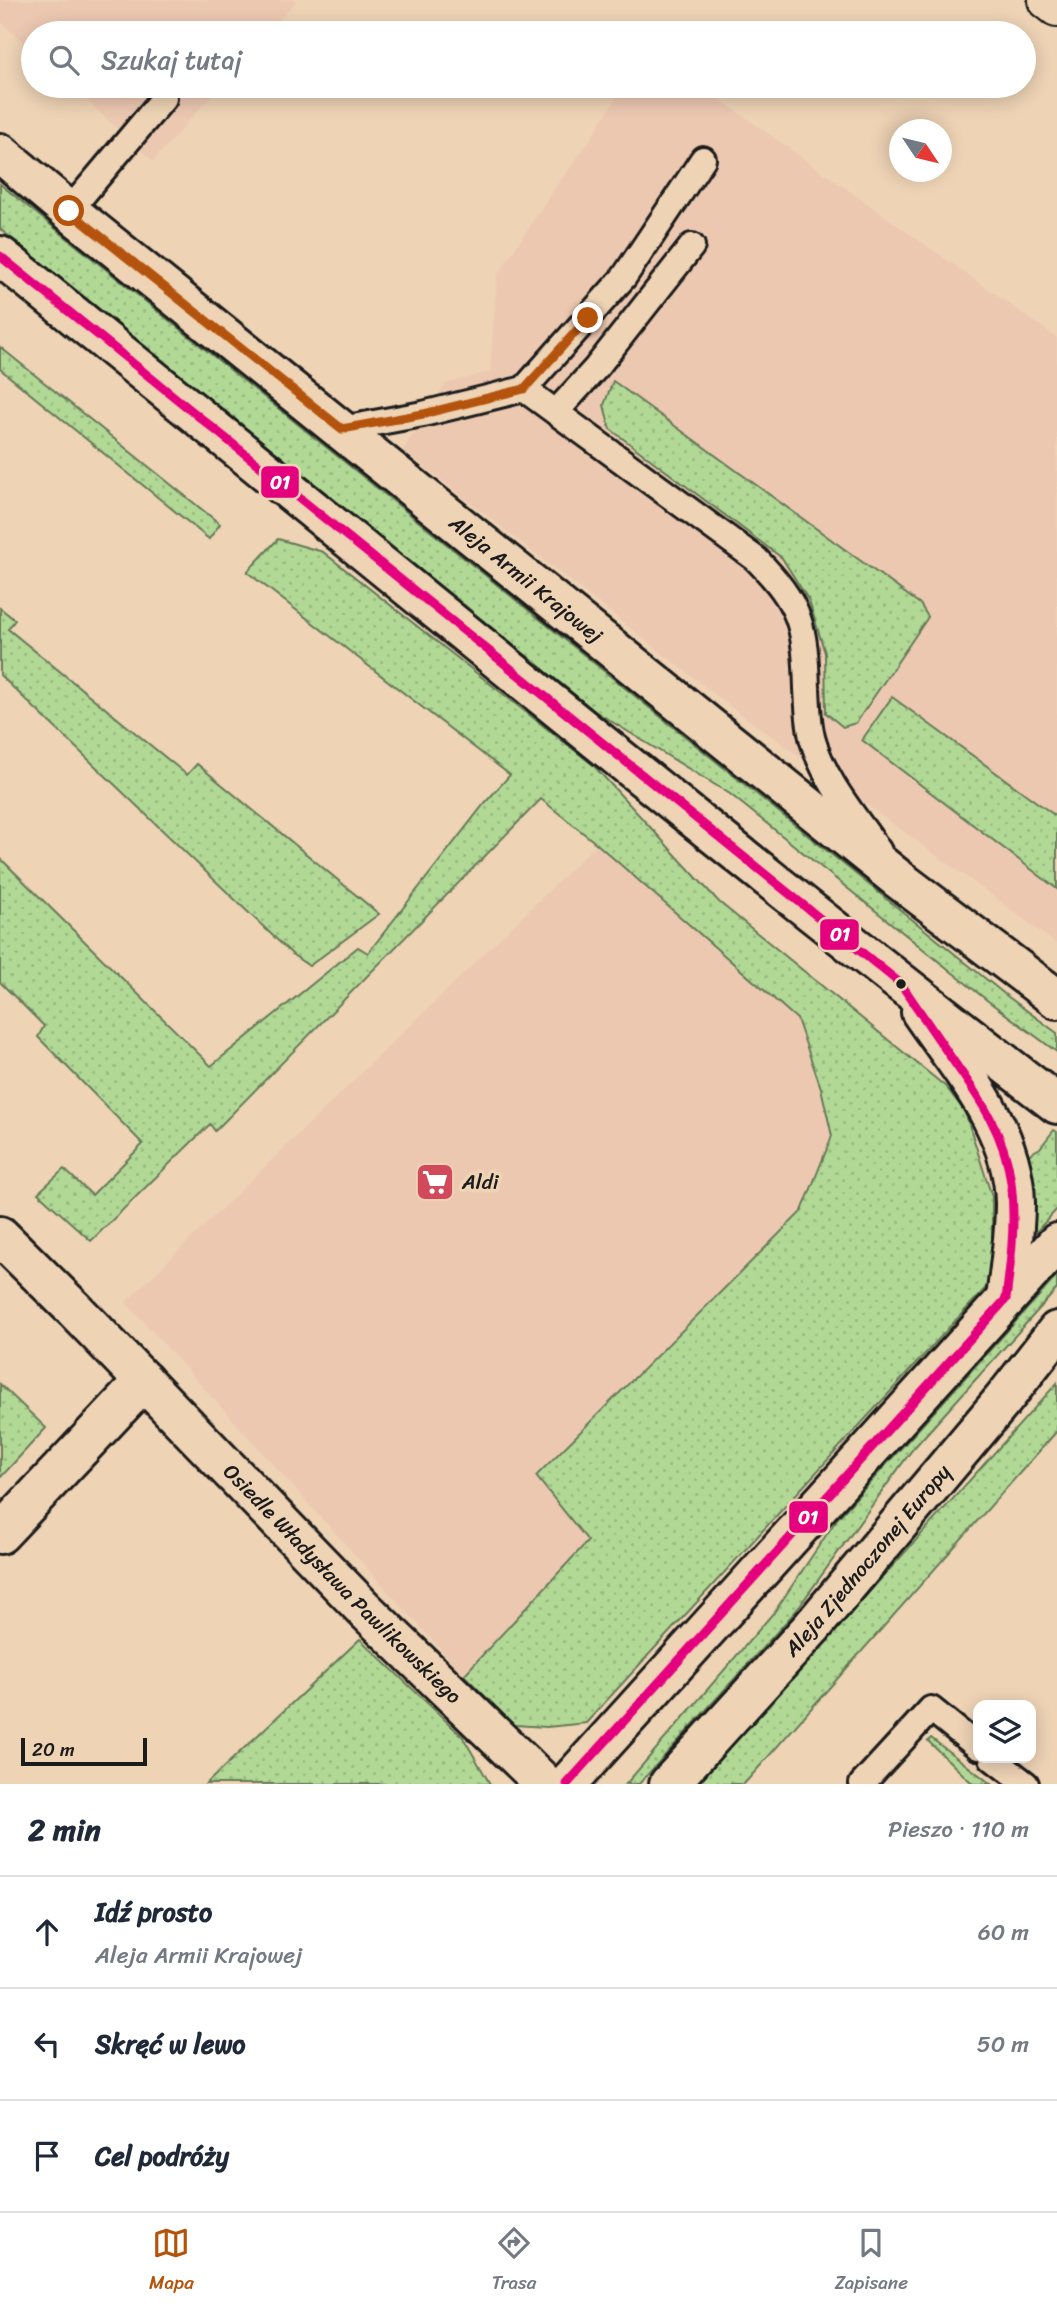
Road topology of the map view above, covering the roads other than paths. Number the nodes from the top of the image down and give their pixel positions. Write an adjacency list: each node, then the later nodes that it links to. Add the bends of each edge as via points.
1 (1048, 0): 2 (street)
2 (1057, 7)
3 (164, 98): 6 (lane)
4 (0, 153): 6 (street, Aleja Armii Krajowej)
5 (704, 159): 9 (lane, via 624,277)
6 (69, 211): 11 (street, Aleja Armii Krajowej)
7 (692, 246): 10 (lane)
8 (0, 256): 13 (street)
9 (524, 389): 10 (lane); 11 (lane)
10 (556, 412): 12 (lane, via 756,559 774,578 801,623 808,716 818,758)
11 (342, 429): 12 (street, Aleja Armii Krajowej)
12 (897, 878): 14 (street, Aleja Armii Krajowej)
13 (901, 984): 15 (street); 18 (street, via 987,1109 1005,1149 1015,1201)
14 (1057, 999)
15 (1057, 1104)
16 (0, 1236): 21 (street, Osiedle Władysława Pawlikowskiego)
17 (1057, 1243): 18 (street)
18 (1006, 1299): 27 (street)
19 (1057, 1331): 22 (street, Aleja Zjednoczonej Europy)
20 (1057, 1363): 22 (street)
21 (144, 1381): 23 (street); 26 (street, Osiedle Władysława Pawlikowskiego, via 363,1609)
22 (1003, 1400): 28 (street, Aleja Zjednoczonej Europy, via 812,1627)
23 (0, 1534)
24 (973, 1743): 29 (lane, via 931,1709)
25 (999, 1763): 30 (lane)
26 (545, 1784)
27 (567, 1784)
28 (669, 1784)
29 (862, 1784)
30 (1026, 1784)

